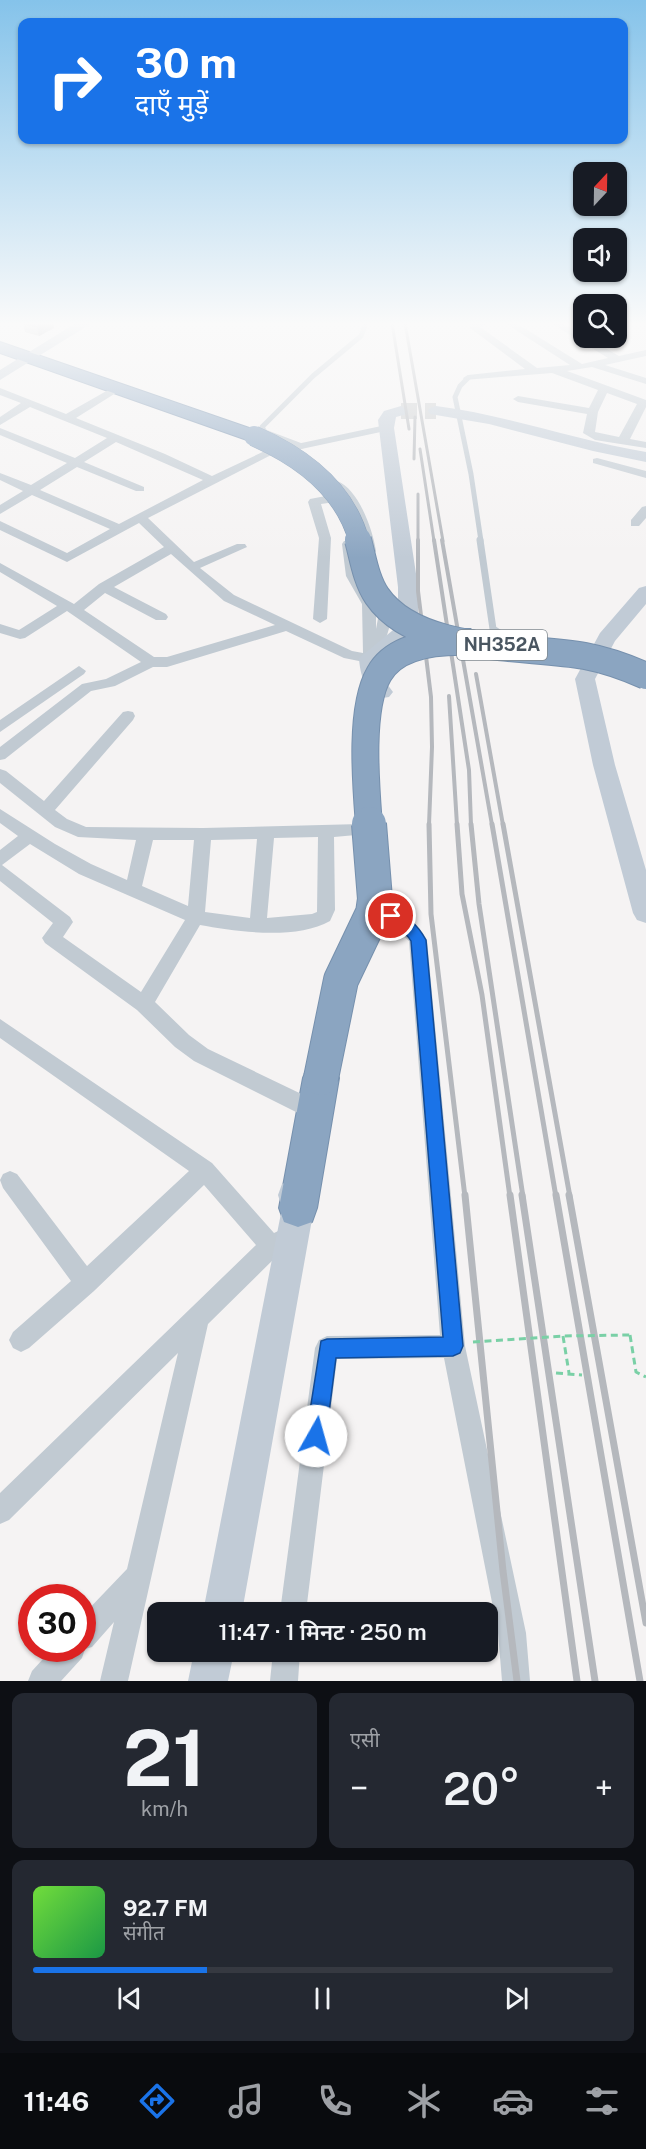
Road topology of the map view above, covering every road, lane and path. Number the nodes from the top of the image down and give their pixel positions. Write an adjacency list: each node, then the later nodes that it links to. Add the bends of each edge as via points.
1 (95, 401): 14 (street)
2 (152, 401): 20 (highway, NH352A)
3 (168, 401): 22 (street)
4 (288, 401): 22 (lane, via 262,427)
5 (456, 401): 13 (lane)
6 (576, 401): 12 (street)
7 (598, 401): 12 (street)
8 (31, 402): 14 (street); 15 (street)
9 (645, 404): 19 (street)
10 (401, 411): 16 (street, via 390,414)
11 (436, 411): 13 (street)
12 (593, 412): 19 (street, via 591,435)
13 (457, 413): 23 (street); 49 (lane, via 471,474 493,629)
14 (69, 417): 18 (street)
15 (0, 422)
16 (386, 428): 22 (street); 53 (street, via 408,587 408,628)
17 (0, 431): 24 (street)
18 (116, 437): 24 (street); 28 (street)
19 (624, 441): 21 (street)
20 (264, 444): 28 (street); 31 (street, via 304,471); 50 (highway, NH352A, bridge, via 291,454 309,467 344,504 368,580 382,603 418,627)
21 (646, 445)
22 (297, 447): 53 (street, via 356,506 367,533 372,568 389,605)
23 (646, 457)
24 (75, 461): 29 (street); 30 (street)
25 (597, 461): 27 (street)
26 (0, 476): 29 (street)
27 (646, 476)
28 (213, 480): 34 (street)
29 (32, 489): 32 (street); 37 (street)
30 (140, 489)
31 (331, 499): 46 (street, via 314,502 325,538); 53 (street, via 346,531 352,576 369,604)
32 (0, 510)
33 (646, 510): 35 (street)
34 (141, 518): 37 (street); 39 (street)
35 (635, 523)
36 (0, 525): 37 (street, via 67,558)
37 (119, 529)
38 (241, 547): 41 (street)
39 (172, 548): 41 (street); 42 (street)
40 (0, 567): 44 (street)
41 (192, 567): 47 (street, via 229,598)
42 (104, 586): 44 (street); 45 (street)
43 (646, 592): 51 (street)
44 (71, 608): 48 (street, via 25,634 15,635); 52 (street)
45 (161, 617)
46 (320, 619)
47 (290, 625): 52 (street, via 167,662); 53 (street)
48 (0, 628)
49 (514, 639)
50 (471, 642): 56 (highway, NH352A, bridge, via 588,656); 79 (highway, bridge, via 439,643 405,653 383,669 371,693 366,730 375,899 373,913 341,980)
51 (589, 655): 54 (street); 57 (street, via 613,670); 74 (street, via 585,679 604,765)
52 (151, 662): 60 (street, via 110,683 87,687)
53 (370, 668): 64 (street, via 359,690 357,715); 73 (street, via 382,690 377,730)
54 (646, 668)
55 (79, 671): 59 (street)
56 (646, 676)
57 (646, 681)
58 (128, 716): 62 (street)
59 (0, 727)
60 (0, 755)
61 (0, 775): 62 (street)
62 (46, 810): 67 (street, via 84,833)
63 (0, 815): 69 (street)
64 (360, 830): 65 (street); 73 (street)
65 (326, 832): 66 (street); 76 (street, via 324,916 315,921)
66 (266, 833): 68 (street); 76 (street)
67 (146, 834): 68 (street); 72 (street)
68 (203, 834): 75 (street)
69 (30, 835): 70 (street); 72 (street, via 85,869)
70 (0, 859)
71 (0, 871): 77 (street, via 64,922 51,938)
72 (133, 890): 75 (street)
73 (375, 910): 79 (street, via 338,958); 82 (street, via 353,976 309,1200); 88 (street, via 401,921 418,940)
74 (646, 913)
75 (196, 917): 76 (street); 77 (street)
76 (258, 926)
77 (144, 1004): 79 (street, via 201,1054)
78 (0, 1027): 80 (street)
79 (314, 1092): 82 (highway)
80 (205, 1170): 82 (street); 83 (street)
81 (10, 1181): 83 (street)
82 (288, 1230): 84 (street); 95 (street)
83 (86, 1283): 87 (street)
84 (198, 1317): 93 (street); 94 (street)
85 (630, 1335): 86 (path, bridge); 92 (path, via 636,1372)
86 (563, 1336): 88 (path, bridge); 90 (path)
87 (21, 1340)
88 (463, 1344): 96 (street, via 327,1348); 105 (street, via 512,1633)
89 (556, 1373): 90 (path)
90 (569, 1373): 91 (path)
91 (582, 1375)
92 (646, 1377)
93 (0, 1511)
94 (138, 1575): 97 (street); 102 (street)
95 (224, 1602)
96 (294, 1602)
97 (96, 1621)
98 (59, 1662): 101 (street)
99 (212, 1662): 103 (street)
100 (286, 1662): 104 (street)
101 (42, 1681)
102 (114, 1681)
103 (208, 1681)
104 (284, 1681)
105 (516, 1681)

